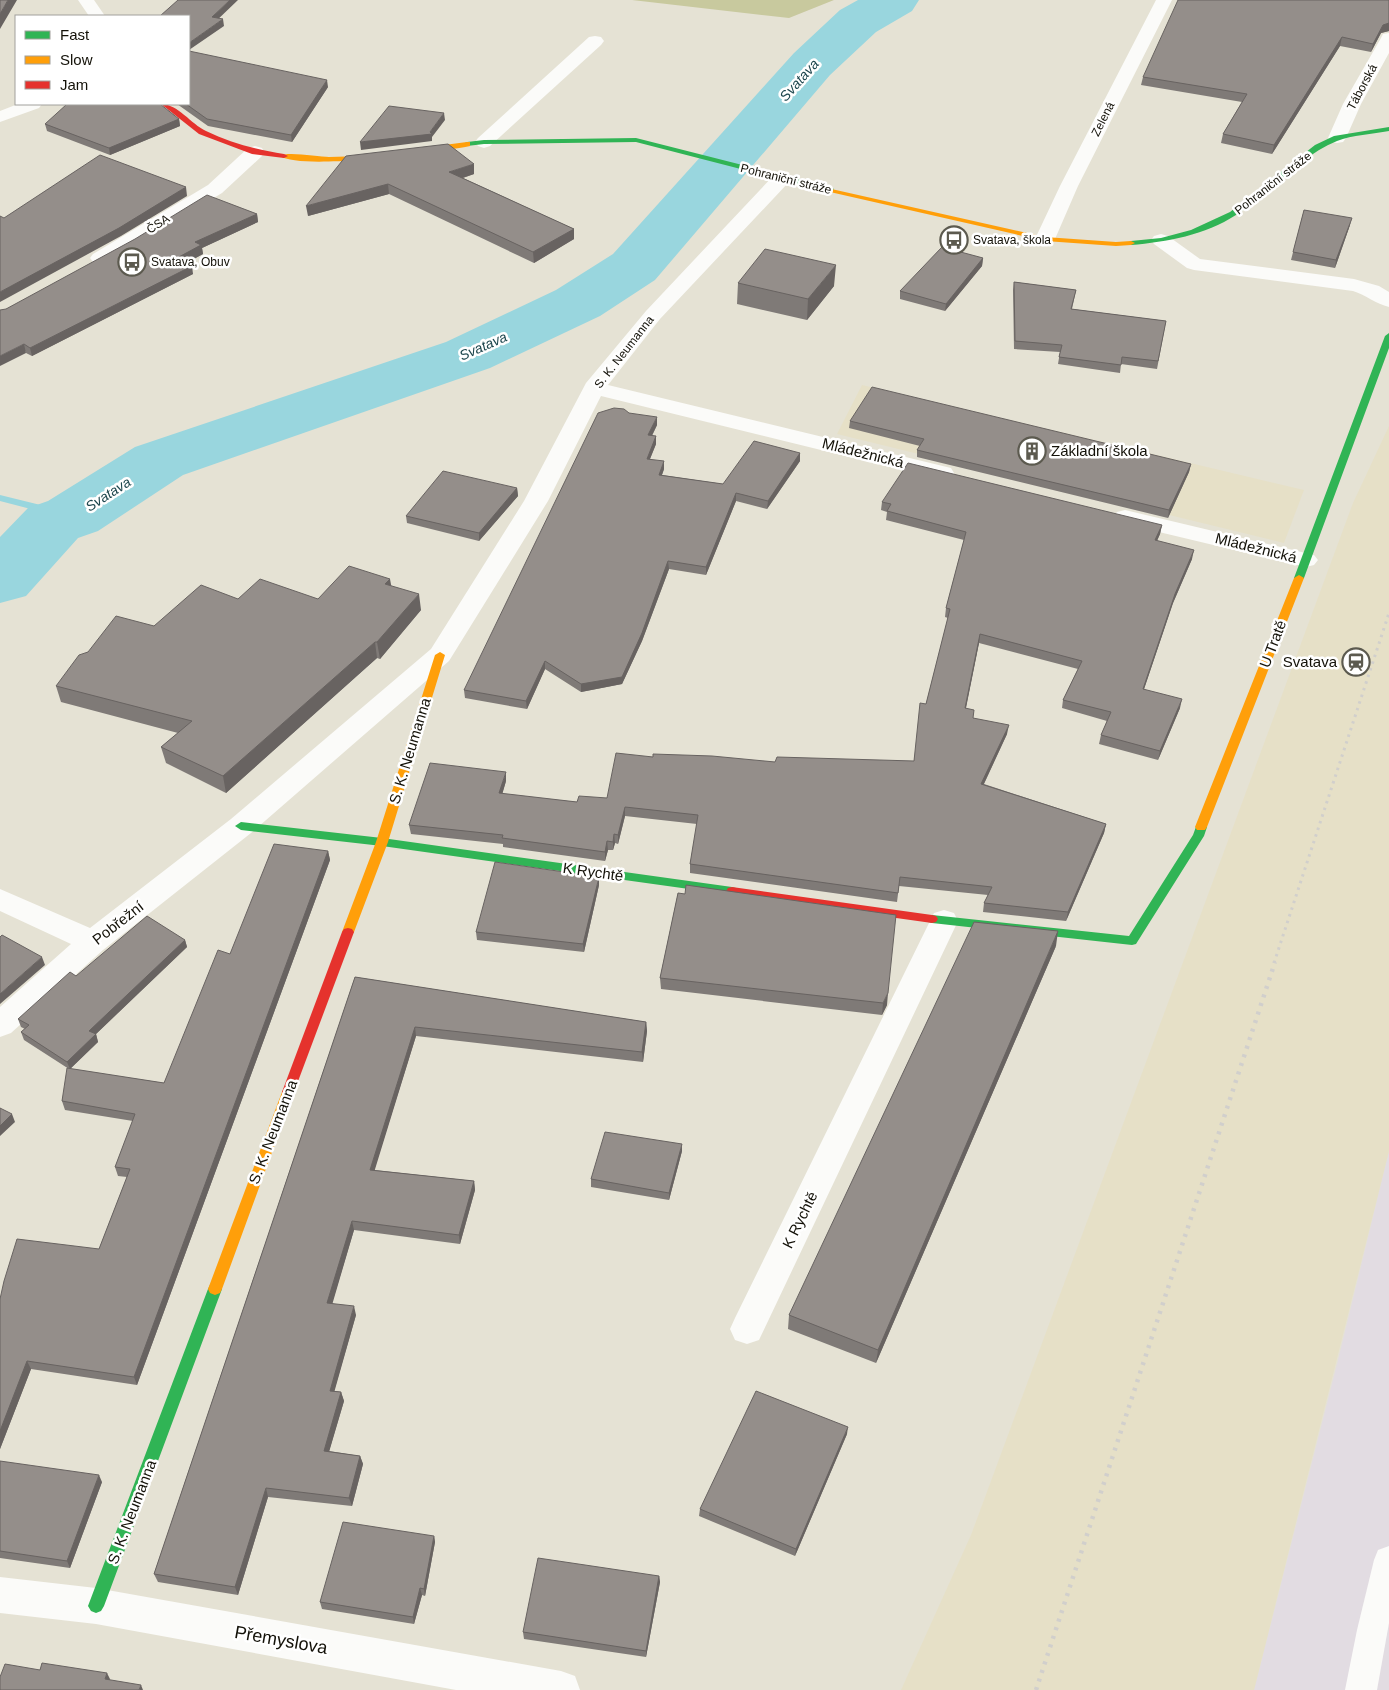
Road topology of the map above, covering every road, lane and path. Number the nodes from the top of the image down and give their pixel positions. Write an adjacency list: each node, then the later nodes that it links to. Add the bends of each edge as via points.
1 (86, 0): 3 (street)
2 (1164, 0): 14 (street, Zelená)
3 (96, 15)
4 (1389, 38): 10 (street, Táborská)
5 (595, 41): 11 (street)
6 (30, 105): 8 (street)
7 (165, 105): 12 (street, Pohraniční stráže, via 202,132)
8 (0, 117)
9 (1389, 129): 10 (street, Pohraniční stráže)
10 (1337, 138): 15 (street, Pohraniční stráže, via 1318,147 1234,214 1194,232)
11 (484, 142): 12 (street, Pohraniční stráže, via 356,158 304,159); 13 (street, Pohraniční stráže, via 636,140)
12 (255, 152): 16 (street, ČSA, via 215,189)
13 (781, 179): 14 (street, Pohraniční stráže); 19 (street, S. K. Neumanna, via 653,315)
14 (1045, 239): 15 (street, Pohraniční stráže, via 1116,244)
15 (1160, 240): 17 (street, via 1194,264 1354,285 1372,290)
16 (86, 266)
17 (1389, 301)
18 (1389, 336): 22 (street, U Tratě)
19 (594, 388): 20 (street, Mládežnická); 23 (street, S. K. Neumanna, via 536,500)
20 (959, 477)
21 (1104, 512): 22 (street, Mládežnická)
22 (1306, 560): 28 (street, U Tratě, via 1198,836)
23 (440, 654): 24 (street, S. K. Neumanna); 25 (street, S. K. Neumanna)
24 (241, 826): 25 (street, K Rychtě); 29 (street, Pobřežní)
25 (382, 842): 27 (street, K Rychtě); 34 (street, S. K. Neumanna)
26 (0, 899): 29 (street)
27 (944, 921): 28 (street, K Rychtě); 31 (street, K Rychtě)
28 (1132, 941)
29 (93, 942): 30 (street, Pobřežní)
30 (0, 1025)
31 (747, 1329)
32 (1389, 1560): 36 (lane)
33 (0, 1595): 34 (street, Přemyslova)
34 (96, 1606): 35 (street, Přemyslova)
35 (561, 1690)
36 (1360, 1690)

